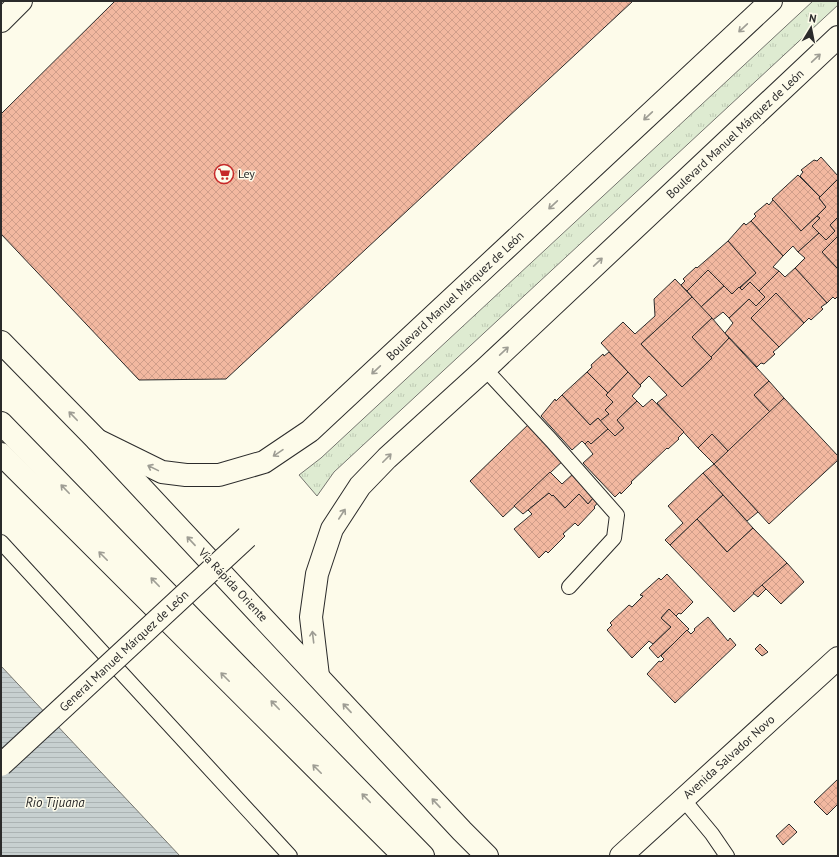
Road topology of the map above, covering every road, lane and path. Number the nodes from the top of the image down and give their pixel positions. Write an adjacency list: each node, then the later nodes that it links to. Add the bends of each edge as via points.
1 (21, 1): 3 (main road)
2 (771, 1): 8 (main road, Boulevard Manuel Márquez de León, one-way to 8, via 310,431 264,462 219,475 162,472)
3 (1, 20)
4 (838, 37): 6 (main road, Boulevard Manuel Márquez de León, one-way to 4)
5 (1, 342): 8 (main road, Vía Rápida Oriente, one-way to 5)
6 (485, 369): 12 (lane, via 617,515 614,538); 14 (main road, Boulevard Manuel Márquez de León, one-way to 6, via 311,617 317,574 332,529 360,486)
7 (1, 423): 19 (main road, one-way to 7)
8 (95, 438): 14 (main road, Vía Rápida Oriente, one-way to 8)
9 (1, 454): 18 (main road, one-way to 9)
10 (247, 537): 15 (main road, General Manuel Márquez de León, bridge)
11 (1, 542): 17 (lane)
12 (569, 587)
13 (838, 658): 16 (main road, Avenida Salvador Novo)
14 (318, 676): 20 (main road, Vía Rápida Oriente, one-way to 14)
15 (1, 765)
16 (683, 799): 21 (main road, Avenida Salvador Novo); 22 (lane)
17 (290, 856)
18 (404, 856)
19 (423, 856)
20 (487, 856)
21 (621, 856)
22 (727, 856)

